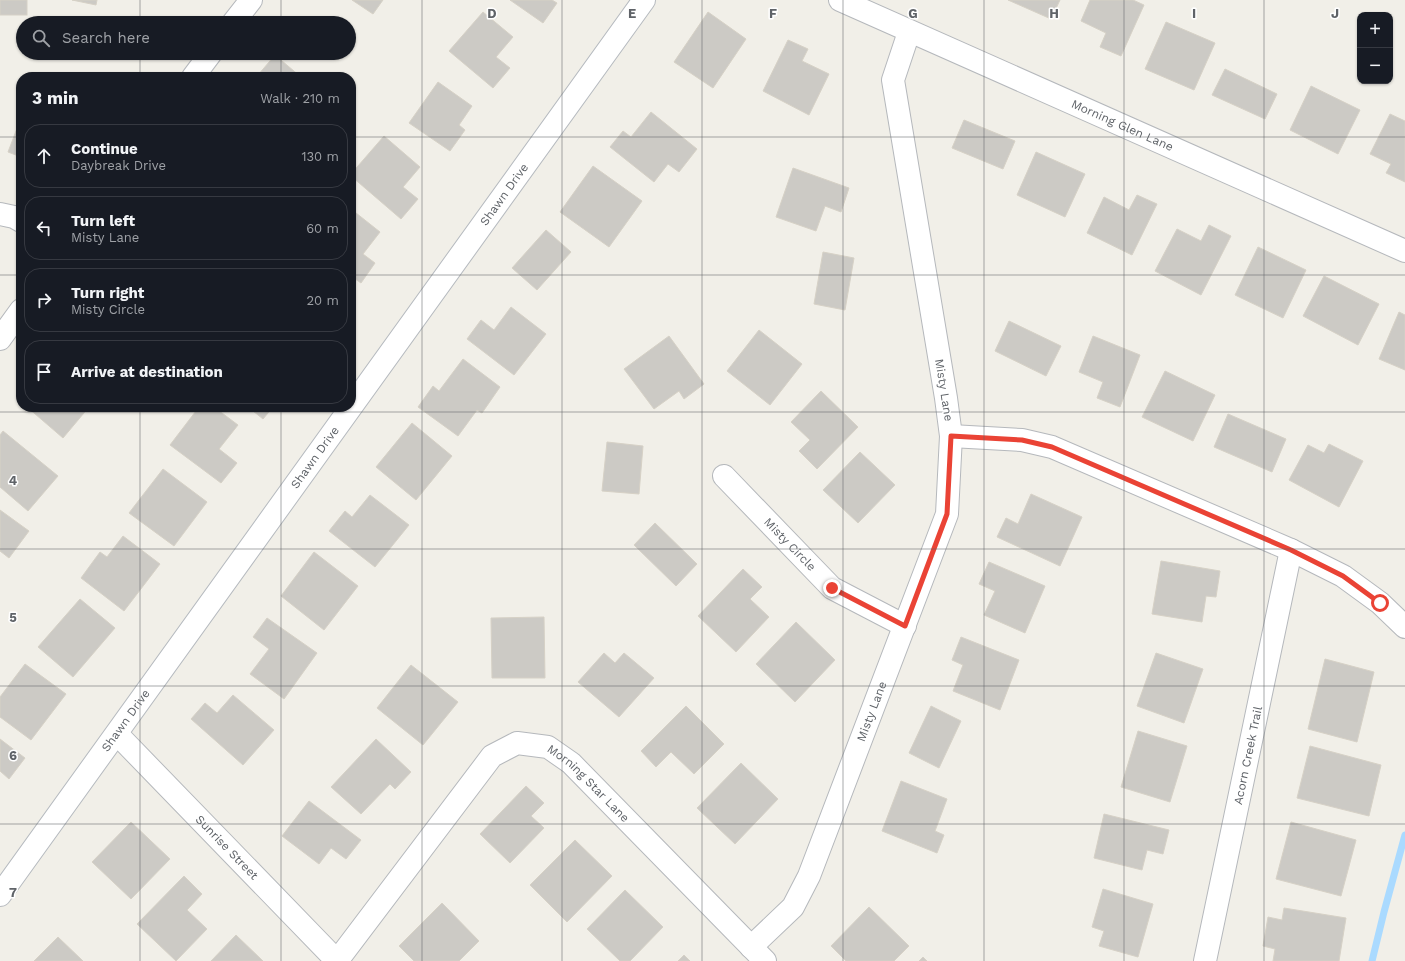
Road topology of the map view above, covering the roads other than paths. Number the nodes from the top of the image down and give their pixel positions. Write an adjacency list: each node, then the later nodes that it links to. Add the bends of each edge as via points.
1 (250, 0): 4 (street)
2 (644, 0): 13 (street, Shawn Drive)
3 (840, 0): 5 (street, Morning Glen Lane)
4 (238, 16)
5 (909, 32): 10 (street, Morning Glen Lane); 15 (street, Misty Lane, via 892,80)
6 (206, 60): 7 (street)
7 (197, 72)
8 (0, 214): 9 (street)
9 (16, 218)
10 (1405, 252)
11 (16, 317): 12 (street)
12 (0, 340)
13 (356, 401)
14 (348, 412): 20 (street, Shawn Drive)
15 (951, 436): 17 (street, via 1022,440 1052,447); 18 (street, Misty Lane, via 947,514)
16 (724, 476): 18 (street, Misty Circle, via 832,588)
17 (1291, 550): 19 (street, via 1343,576 1380,603); 24 (street, Acorn Creek Trail)
18 (905, 626): 22 (street, Misty Lane, via 809,876 793,907)
19 (1405, 627)
20 (117, 734): 21 (street, Shawn Drive); 23 (street, Sunrise Street)
21 (0, 895)
22 (758, 954): 23 (street, Morning Star Lane, via 571,762 548,747 517,743 492,756)
23 (337, 961)
24 (1205, 961)

